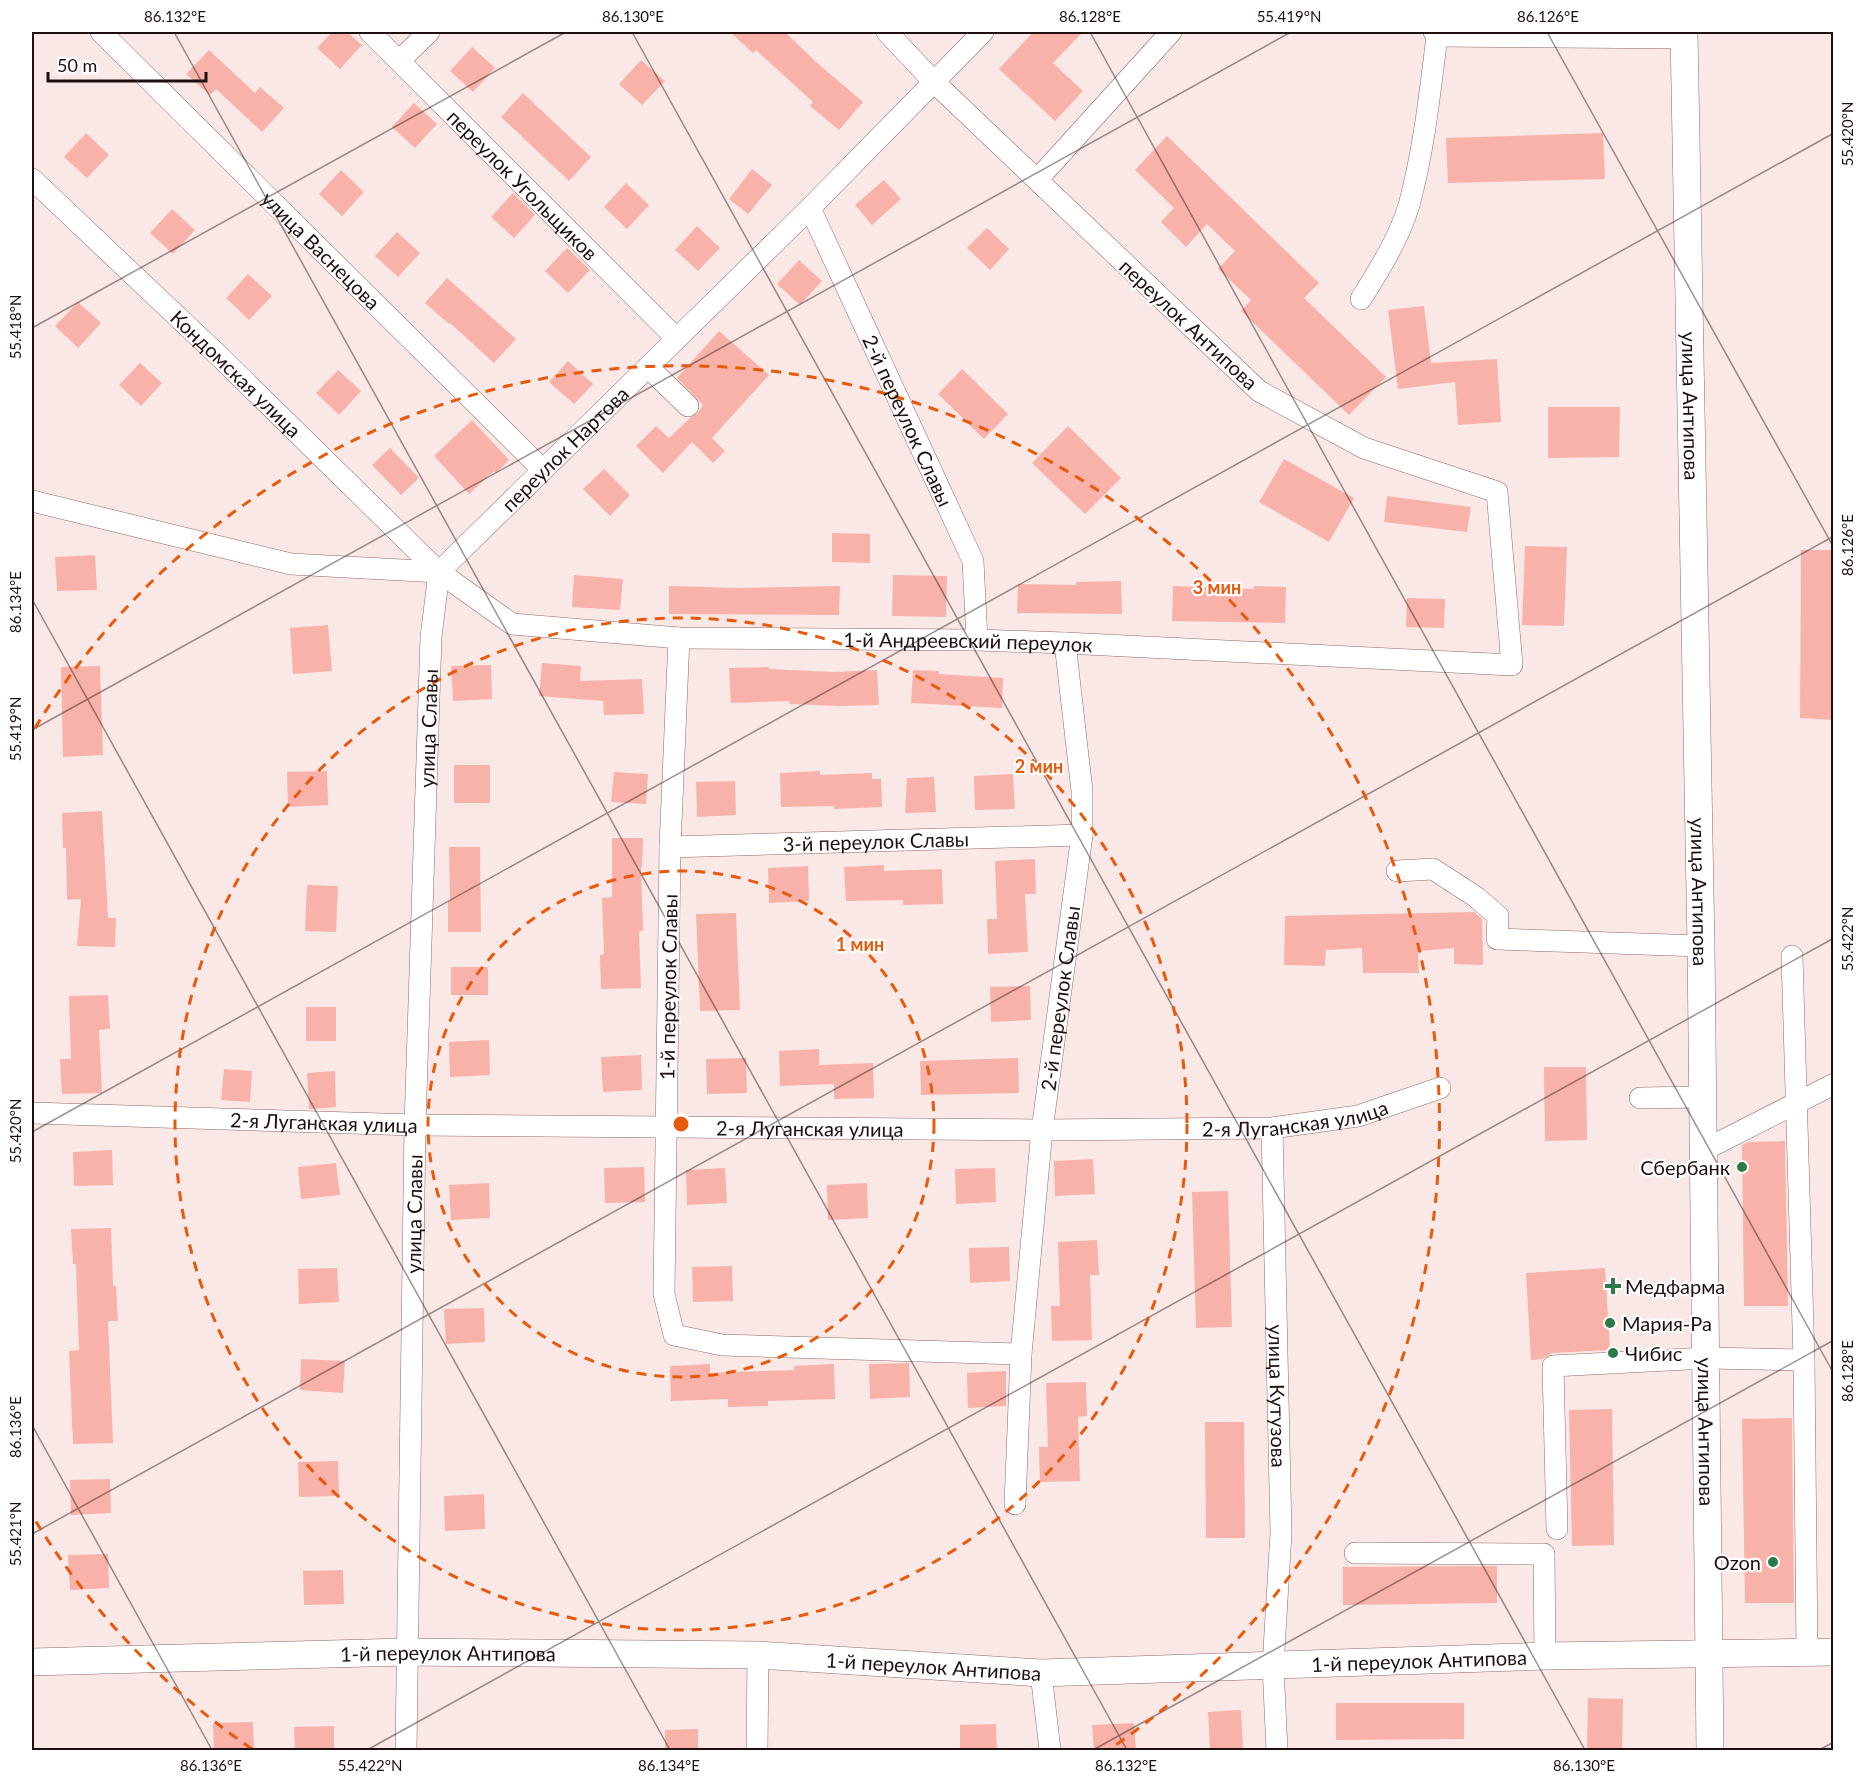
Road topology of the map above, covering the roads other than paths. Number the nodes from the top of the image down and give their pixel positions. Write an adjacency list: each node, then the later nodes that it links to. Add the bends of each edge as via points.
1 (101, 32): 18 (street, улица Васнецова)
2 (370, 32): 9 (street, переулок Угольщиков)
3 (429, 32): 9 (street)
4 (887, 32): 10 (street, переулок Антипова)
5 (983, 32): 10 (street, переулок Нартова)
6 (1171, 32): 12 (street)
7 (1436, 34): 8 (street); 14 (street, via 1428,109 1408,206 1386,259)
8 (1684, 35): 28 (main road, улица Антипова)
9 (400, 60): 15 (street, переулок Угольщиков)
10 (934, 82): 12 (street, переулок Антипова); 13 (street, переулок Нартова)
11 (32, 179): 20 (street, Кондомская улица, via 228,364)
12 (1037, 180): 24 (street, переулок Антипова, via 1259,391 1364,448 1497,492)
13 (810, 208): 15 (street, переулок Нартова); 22 (street, 2-й переулок Славы, via 973,561)
14 (1361, 299)
15 (676, 338): 16 (street, переулок Нартова)
16 (648, 366): 17 (street); 18 (street, переулок Нартова)
17 (688, 406)
18 (543, 471): 20 (street, переулок Нартова)
19 (32, 501): 20 (street, via 291,564)
20 (439, 572): 21 (street, 1-й Андреевский переулок, via 512,624); 36 (street, улица Славы, via 431,637)
21 (679, 638): 22 (street, 1-й Андреевский переулок); 26 (street, 1-й переулок Славы)
22 (978, 640): 23 (street, 1-й Андреевский переулок)
23 (1065, 643): 24 (street, 1-й Андреевский переулок); 25 (street, 2-й переулок Славы, via 1082,791)
24 (1512, 665)
25 (1082, 835): 26 (street, 3-й переулок Славы); 39 (street, 2-й переулок Славы)
26 (670, 847): 37 (street, 1-й переулок Славы)
27 (1397, 871): 28 (street, via 1433,869 1476,897 1498,916 1497,939)
28 (1701, 946): 32 (main road, улица Антипова)
29 (1792, 956): 34 (street)
30 (1833, 1084): 34 (street)
31 (1440, 1088): 38 (street, 2-я Луганская улица, via 1358,1116)
32 (1702, 1097): 33 (street); 40 (main road, улица Антипова)
33 (1640, 1098)
34 (1796, 1104): 40 (street); 43 (street)
35 (32, 1113): 36 (street, 2-я Луганская улица)
36 (415, 1125): 37 (street, 2-я Луганская улица); 47 (street, улица Славы)
37 (667, 1127): 39 (street, 2-я Луганская улица); 41 (street, 1-й переулок Славы, via 664,1294 674,1335 722,1345)
38 (1272, 1128): 39 (street, 2-я Луганская улица); 54 (street, улица Кутузова, via 1281,1533)
39 (1042, 1130): 41 (street, 2-й переулок Славы)
40 (1702, 1151): 42 (main road, улица Антипова)
41 (1021, 1354): 44 (street, 2-й переулок Славы)
42 (1707, 1358): 43 (street); 45 (street, via 1553,1366); 50 (main road, улица Антипова)
43 (1804, 1360): 48 (street)
44 (1015, 1504)
45 (1557, 1529)
46 (1355, 1553): 52 (street, via 1544,1554)
47 (406, 1652): 51 (main road, 1-й переулок Антипова); 53 (main road, 1-й переулок Антипова); 56 (street, улица Славы)
48 (1807, 1652): 49 (main road, 1-й переулок Антипова); 50 (main road, 1-й переулок Антипова)
49 (1833, 1652)
50 (1708, 1653): 52 (main road, 1-й переулок Антипова); 60 (main road, улица Антипова)
51 (758, 1654): 55 (main road, 1-й переулок Антипова); 57 (street)
52 (1545, 1656): 54 (main road, 1-й переулок Антипова)
53 (32, 1662)
54 (1273, 1666): 55 (main road, 1-й переулок Антипова); 59 (street, улица Кутузова)
55 (1041, 1673): 58 (street)
56 (405, 1750)
57 (757, 1750)
58 (1050, 1750)
59 (1277, 1750)
60 (1710, 1750)

